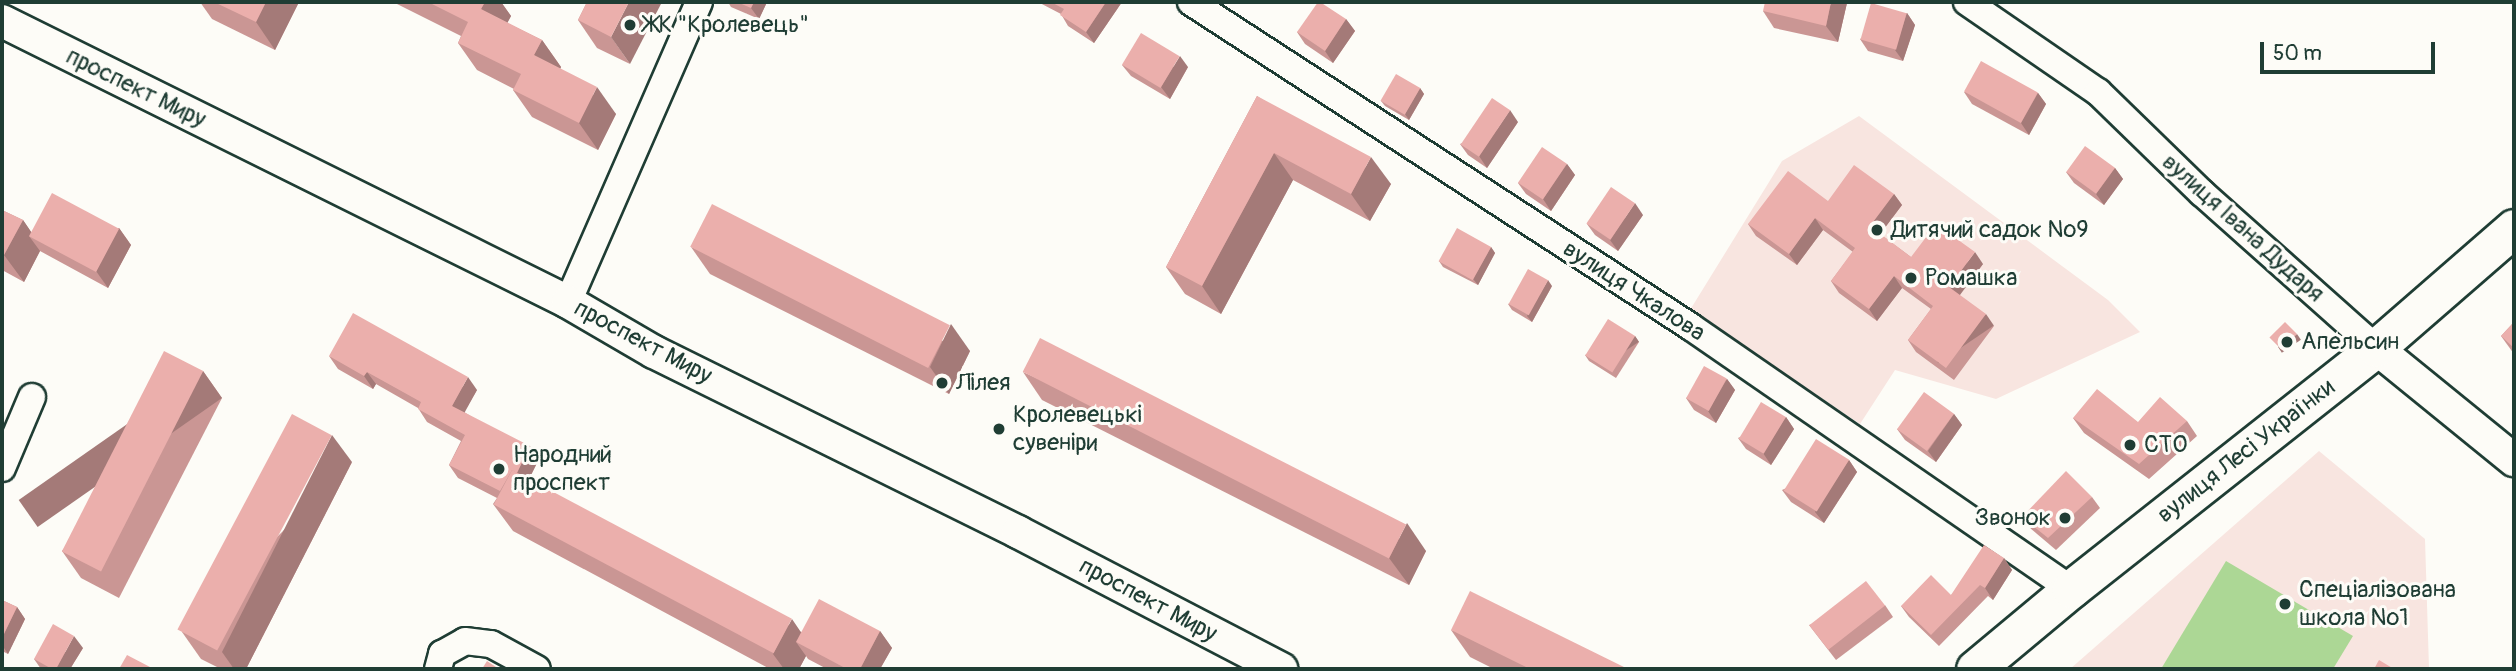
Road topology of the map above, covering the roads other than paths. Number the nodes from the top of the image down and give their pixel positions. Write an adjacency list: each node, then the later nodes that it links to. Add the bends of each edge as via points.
1 (699, 2): 6 (street)
2 (1191, 2): 11 (street, вулиця Чкалова, via 1691,327)
3 (1967, 2): 7 (street, вулиця Івана Дударя, via 2098,92 2202,193)
4 (2, 21): 6 (street, проспект Миру)
5 (2514, 228): 7 (main road, вулиця Лесі Українки)
6 (568, 302): 14 (street, проспект Миру, via 654,352)
7 (2376, 348): 9 (street, вулиця Івана Дударя); 11 (main road, вулиця Лесі Українки)
8 (32, 397): 10 (street)
9 (2514, 460)
10 (2, 468)
11 (2071, 589): 15 (main road, вулиця Лесі Українки)
12 (438, 669): 13 (street, via 442,654 465,641 491,644)
13 (537, 669)
14 (1281, 669)
15 (1975, 669)

